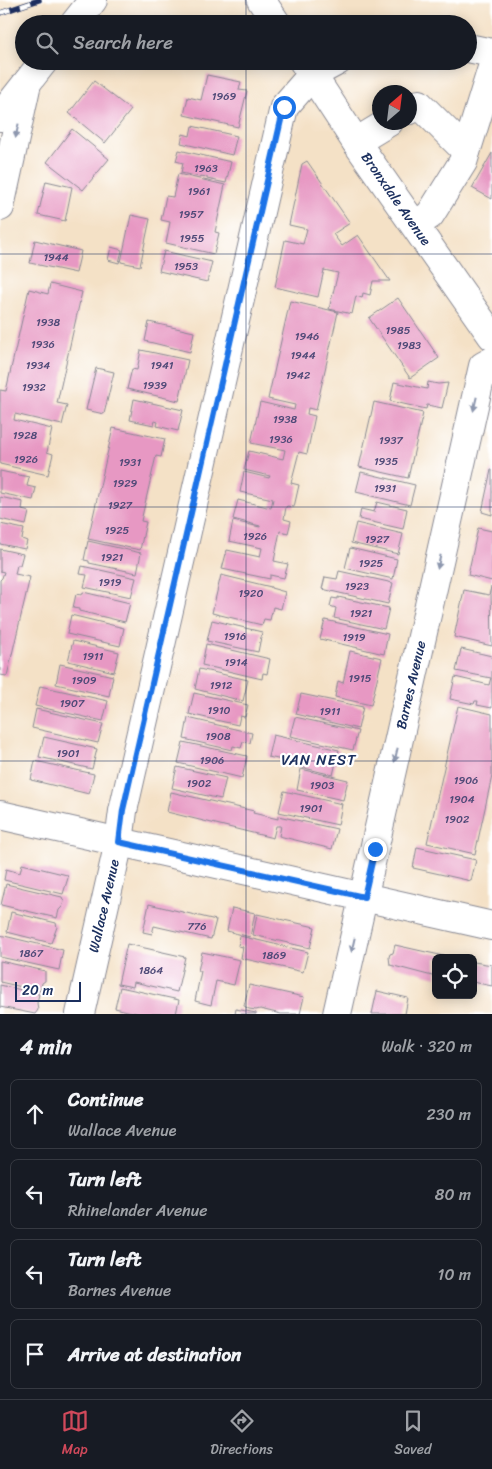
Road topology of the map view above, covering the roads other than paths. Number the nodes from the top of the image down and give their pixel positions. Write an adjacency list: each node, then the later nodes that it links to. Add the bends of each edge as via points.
1 (93, 0): 3 (street)
2 (261, 0): 4 (street)
3 (81, 15)
4 (271, 15)
5 (477, 50): 6 (street)
6 (492, 53)
7 (492, 68): 16 (street)
8 (37, 70): 11 (street)
9 (306, 70): 22 (street, Wallace Avenue, via 284,107 123,810)
10 (308, 70): 15 (street, Bronxdale Avenue)
11 (27, 83): 13 (street); 17 (street, one-way to 17)
12 (417, 105): 16 (street)
13 (0, 117)
14 (376, 130): 15 (street)
15 (356, 142): 18 (street, Bronxdale Avenue)
16 (466, 151): 18 (street, via 463,162 430,215)
17 (0, 207)
18 (415, 225): 19 (street, Bronxdale Avenue)
19 (492, 336)
20 (492, 361): 23 (street, Barnes Avenue, one-way to 23, via 483,366)
21 (0, 815): 22 (street)
22 (119, 842): 23 (street); 25 (street, Wallace Avenue)
23 (364, 897): 24 (street); 26 (street, Barnes Avenue, one-way to 26)
24 (492, 926)
25 (80, 1014)
26 (337, 1014)

